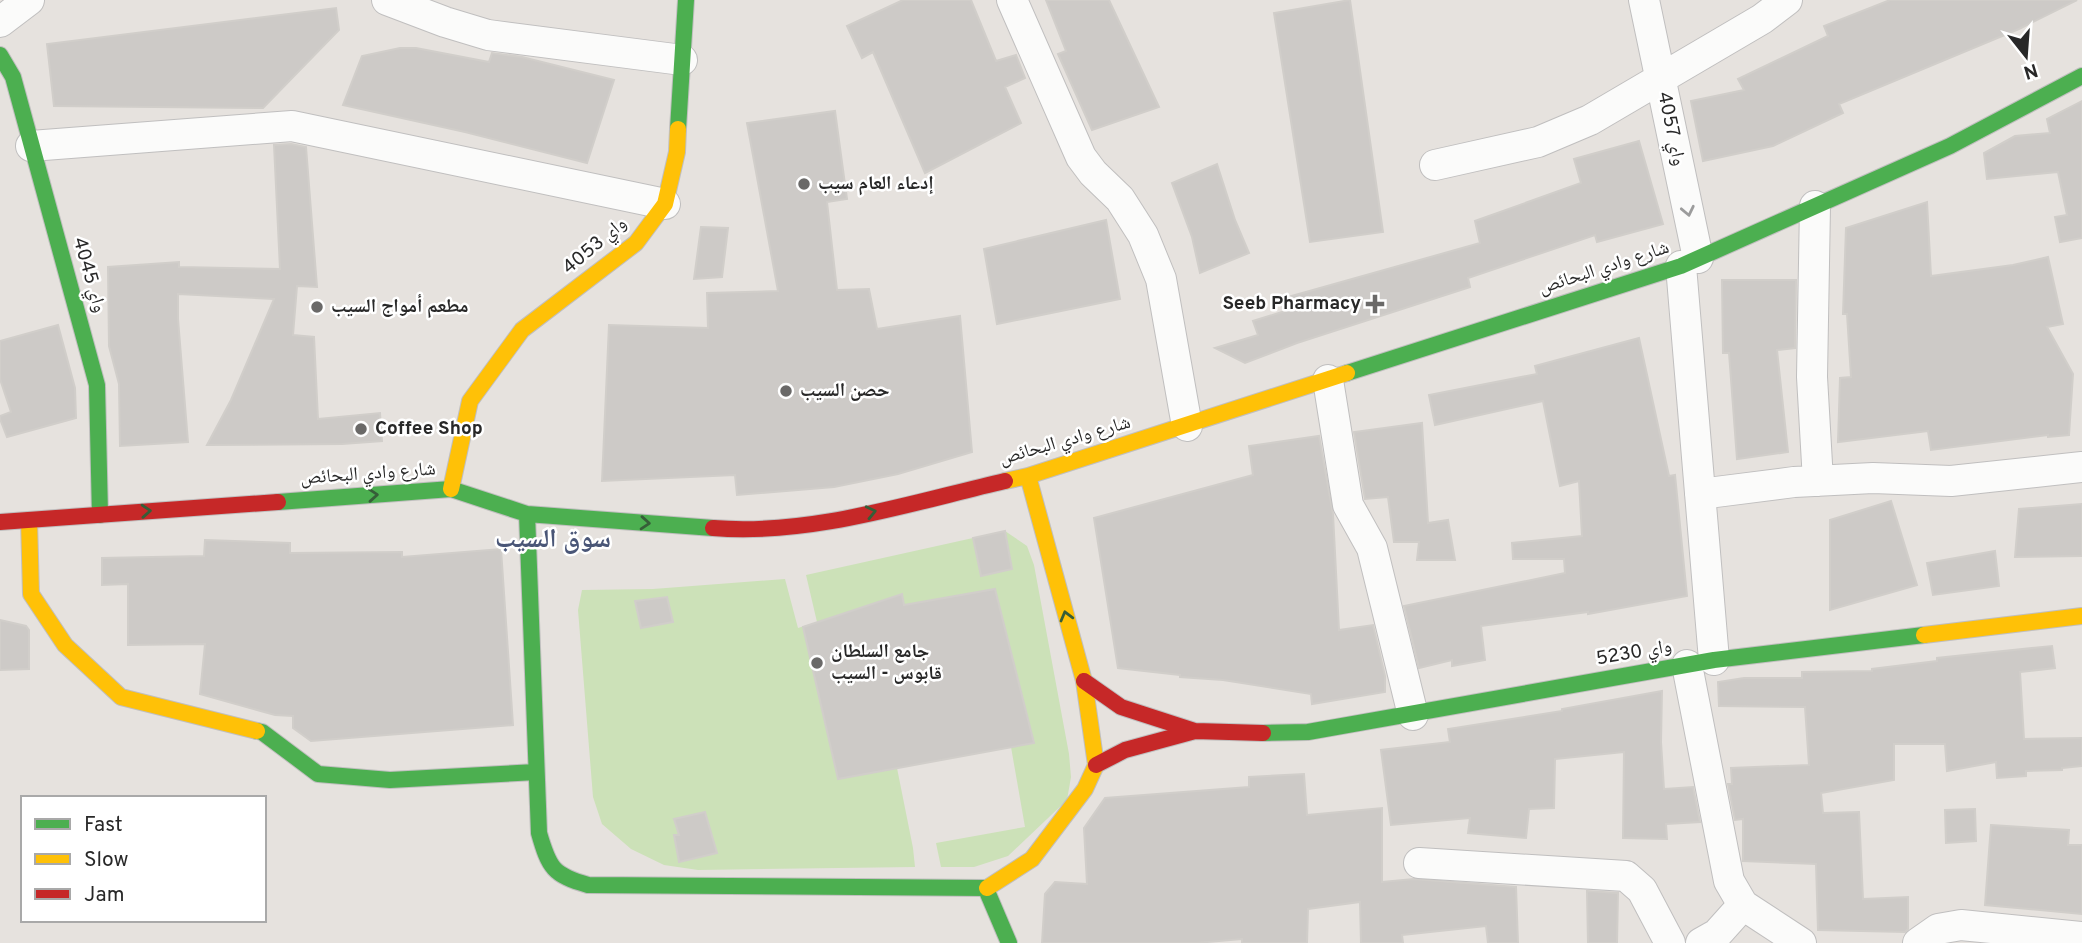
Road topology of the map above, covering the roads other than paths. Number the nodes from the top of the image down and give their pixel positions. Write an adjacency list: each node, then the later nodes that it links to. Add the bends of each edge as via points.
1 (30, 0): 7 (street)
2 (387, 0): 9 (street, via 488,35)
3 (686, 0): 9 (street, واي 4053)
4 (1012, 0): 18 (street, via 1081,157 1120,199 1143,235 1161,279)
5 (1643, 0): 11 (street, واي 4057)
6 (1787, 0): 11 (street)
7 (0, 22)
8 (0, 55): 12 (street, واي 4045, via 13,78)
9 (682, 60): 14 (street, واي 4053, via 677,152)
10 (2082, 76): 15 (street, شارع وادي البحائص, via 1950,146)
11 (1660, 79): 13 (street, via 1590,120 1538,142); 16 (street, واي 4057, one-way to 16)
12 (32, 146): 14 (street, via 292,126); 25 (street, واي 4045, via 97,385)
13 (1435, 165)
14 (666, 204): 22 (street, واي 4053, via 636,243 522,330 470,401)
15 (1815, 206): 16 (street, شارع وادي البحائص); 21 (street, via 1812,377)
16 (1690, 262): 17 (street, شارع وادي البحائص); 23 (street, واي 4057)
17 (1328, 380): 18 (street, شارع وادي البحائص); 31 (street, via 1348,505 1372,548)
18 (1187, 426): 20 (street, شارع وادي البحائص)
19 (2082, 467): 21 (street, via 1951,481)
20 (1028, 476): 24 (street, شارع وادي البحائص, one-way to 20, via 748,531 833,521); 30 (street, one-way to 20)
21 (1818, 481): 23 (street)
22 (452, 489): 24 (street, شارع وادي البحائص); 25 (street, شارع وادي البحائص, one-way to 22)
23 (1700, 494): 29 (street, واي 4057)
24 (527, 514): 34 (street)
25 (100, 515): 26 (street, شارع وادي البحائص)
26 (29, 520): 27 (street, شارع وادي البحائص); 34 (street, via 32,594 65,645 121,697 262,732 317,774 390,779)
27 (0, 522)
28 (2082, 616): 29 (street, واي 5230)
29 (1700, 662): 31 (street, واي 5230); 37 (street, واي 4057, via 1729,881)
30 (1084, 681): 32 (street, واي 5230, via 1121,707); 33 (street)
31 (1413, 715): 32 (street, واي 5230, via 1308,732)
32 (1195, 730): 33 (street, واي 5230, via 1125,750)
33 (1096, 765): 36 (street, via 1085,789 1032,859)
34 (536, 772): 36 (street, via 539,833 548,864 560,878 587,885)
35 (1419, 863): 40 (street, via 1626,876 1642,890)
36 (986, 889): 39 (street)
37 (1744, 905): 41 (street, via 1717,934); 42 (street)
38 (2066, 938): 43 (street, via 1961,925 1938,929)
39 (1009, 943)
40 (1670, 943)
41 (1701, 943)
42 (1801, 943)
43 (1918, 943)

